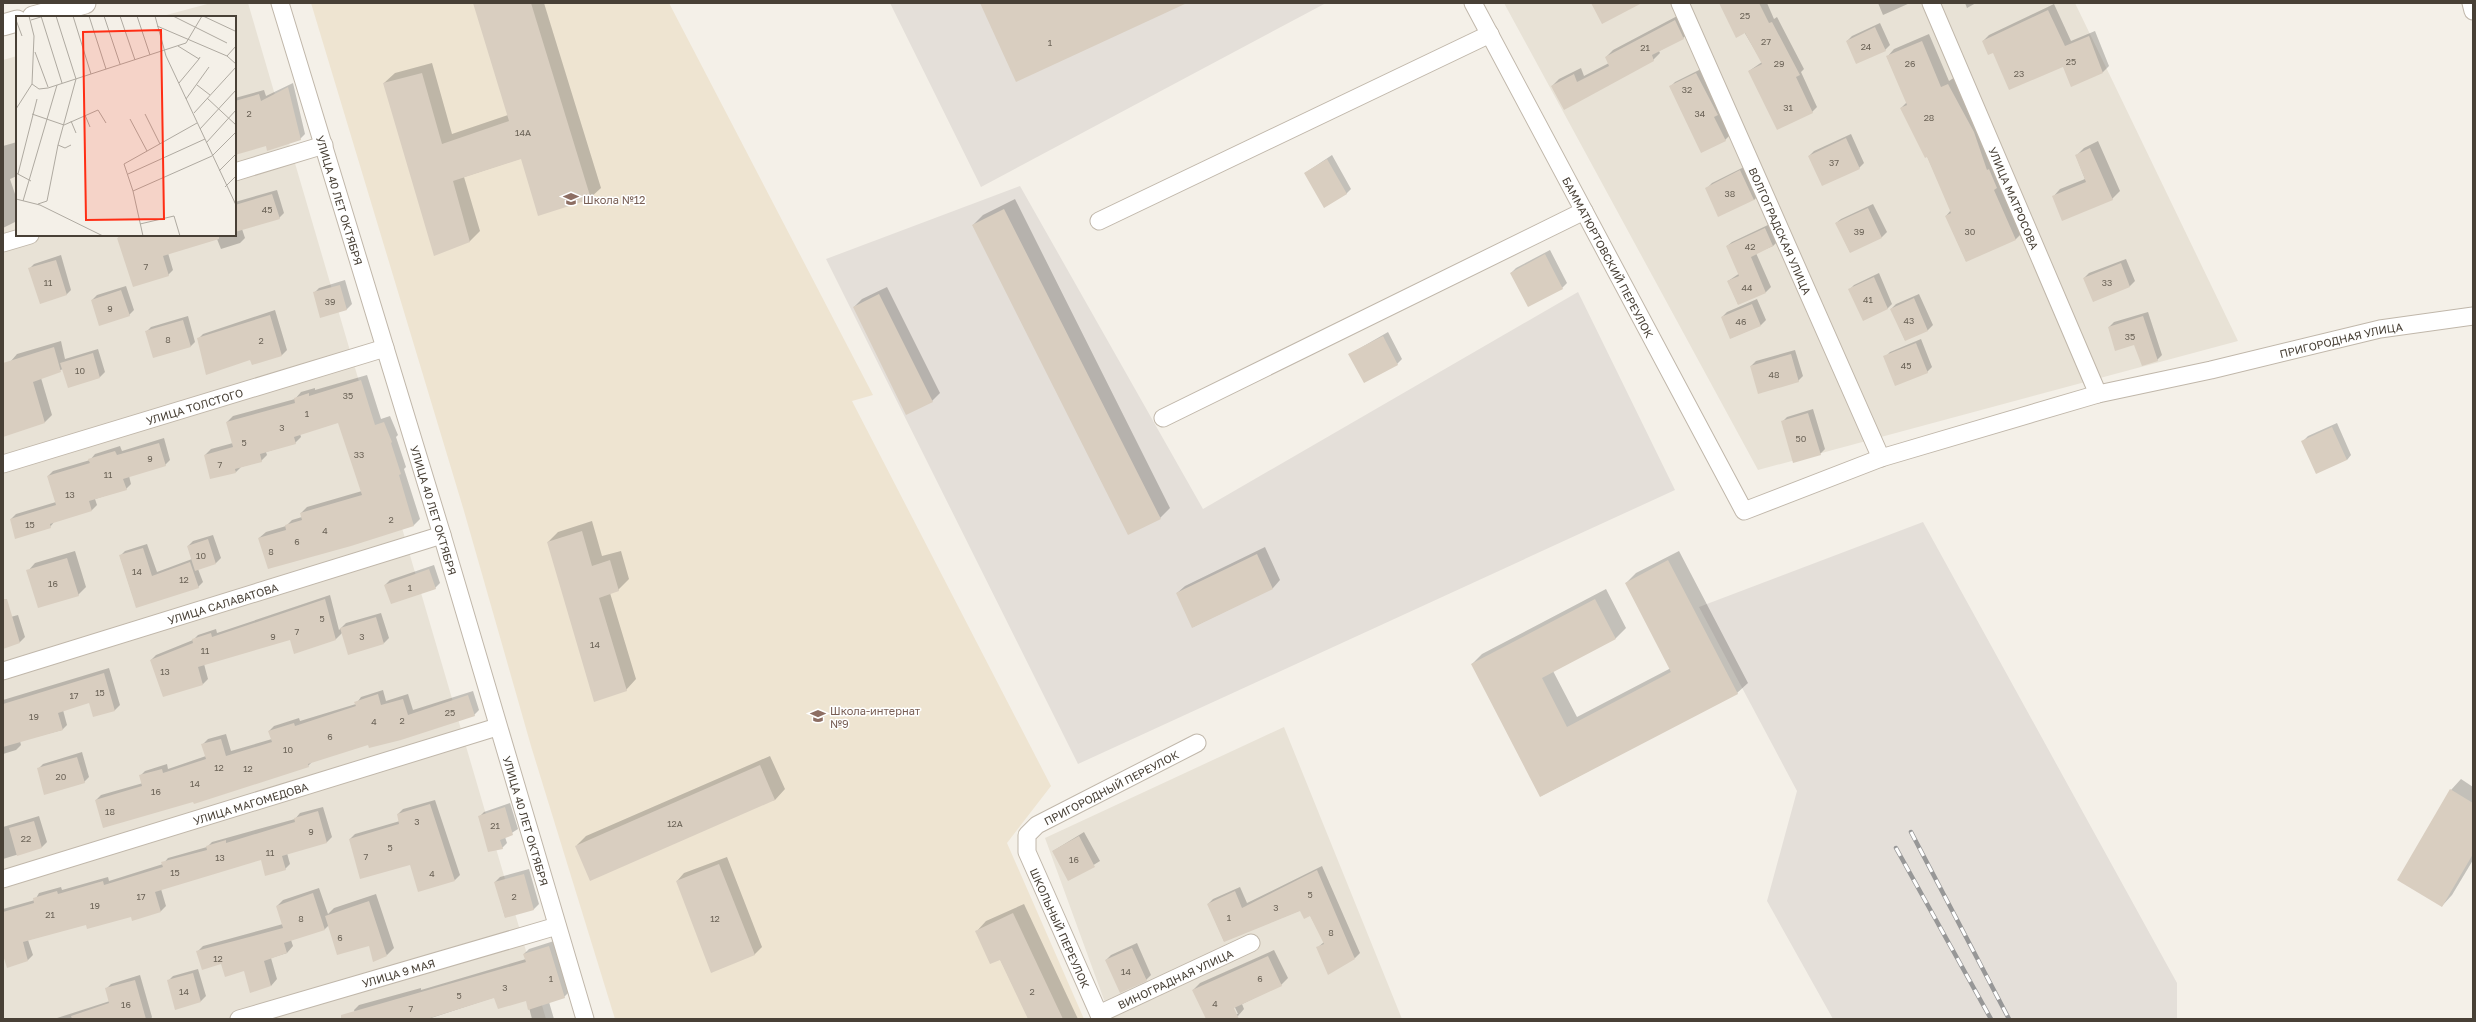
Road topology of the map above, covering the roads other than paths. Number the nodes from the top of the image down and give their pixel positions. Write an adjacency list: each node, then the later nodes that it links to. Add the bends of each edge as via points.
1 (85, 3): 8 (street)
2 (280, 3): 12 (street, УЛИЦА 40 ЛЕТ ОКТЯБРЯ)
3 (1473, 3): 11 (street, БАММАТЮРТОВСКИЙ ПЕРЕУЛОК)
4 (1680, 3): 22 (street, ВОЛГОГРАДСКАЯ УЛИЦА)
5 (1931, 3): 20 (street, УЛИЦА МАТРОСОВА)
6 (2471, 3): 7 (street)
7 (2473, 11)
8 (37, 16)
9 (16, 21): 10 (street)
10 (3, 25)
11 (1490, 34): 14 (street, БАММАТЮРТОВСКИЙ ПЕРЕУЛОК); 15 (street)
12 (324, 144): 13 (street); 19 (street, УЛИЦА 40 ЛЕТ ОКТЯБРЯ)
13 (236, 172)
14 (1584, 211): 21 (street); 24 (street, БАММАТЮРТОВСКИЙ ПЕРЕУЛОК)
15 (1099, 221)
16 (27, 236): 17 (street)
17 (3, 243)
18 (2473, 316): 20 (street, ПРИГОРОДНАЯ УЛИЦА, via 2380,329)
19 (385, 348): 23 (street, УЛИЦА ТОЛСТОГО); 25 (street, УЛИЦА 40 ЛЕТ ОКТЯБРЯ)
20 (2098, 394): 22 (street, ПРИГОРОДНАЯ УЛИЦА)
21 (1163, 418)
22 (1881, 458): 24 (street, ПРИГОРОДНАЯ УЛИЦА)
23 (3, 464)
24 (1744, 511)
25 (442, 535): 26 (street, УЛИЦА САЛАВАТОВА); 27 (street, УЛИЦА 40 ЛЕТ ОКТЯБРЯ)
26 (3, 671)
27 (497, 726): 30 (street, УЛИЦА МАГОМЕДОВА); 31 (street, УЛИЦА 40 ЛЕТ ОКТЯБРЯ)
28 (1197, 742): 29 (street, ПРИГОРОДНЫЙ ПЕРЕУЛОК, via 1037,825)
29 (1028, 835): 33 (street, ШКОЛЬНЫЙ ПЕРЕУЛОК, via 1026,852)
30 (3, 879)
31 (558, 926): 34 (street, УЛИЦА 9 МАЯ); 35 (street, УЛИЦА 40 ЛЕТ ОКТЯБРЯ)
32 (1251, 943): 33 (street, ВИНОГРАДНАЯ УЛИЦА)
33 (1100, 1016)
34 (239, 1019)
35 (585, 1019)

